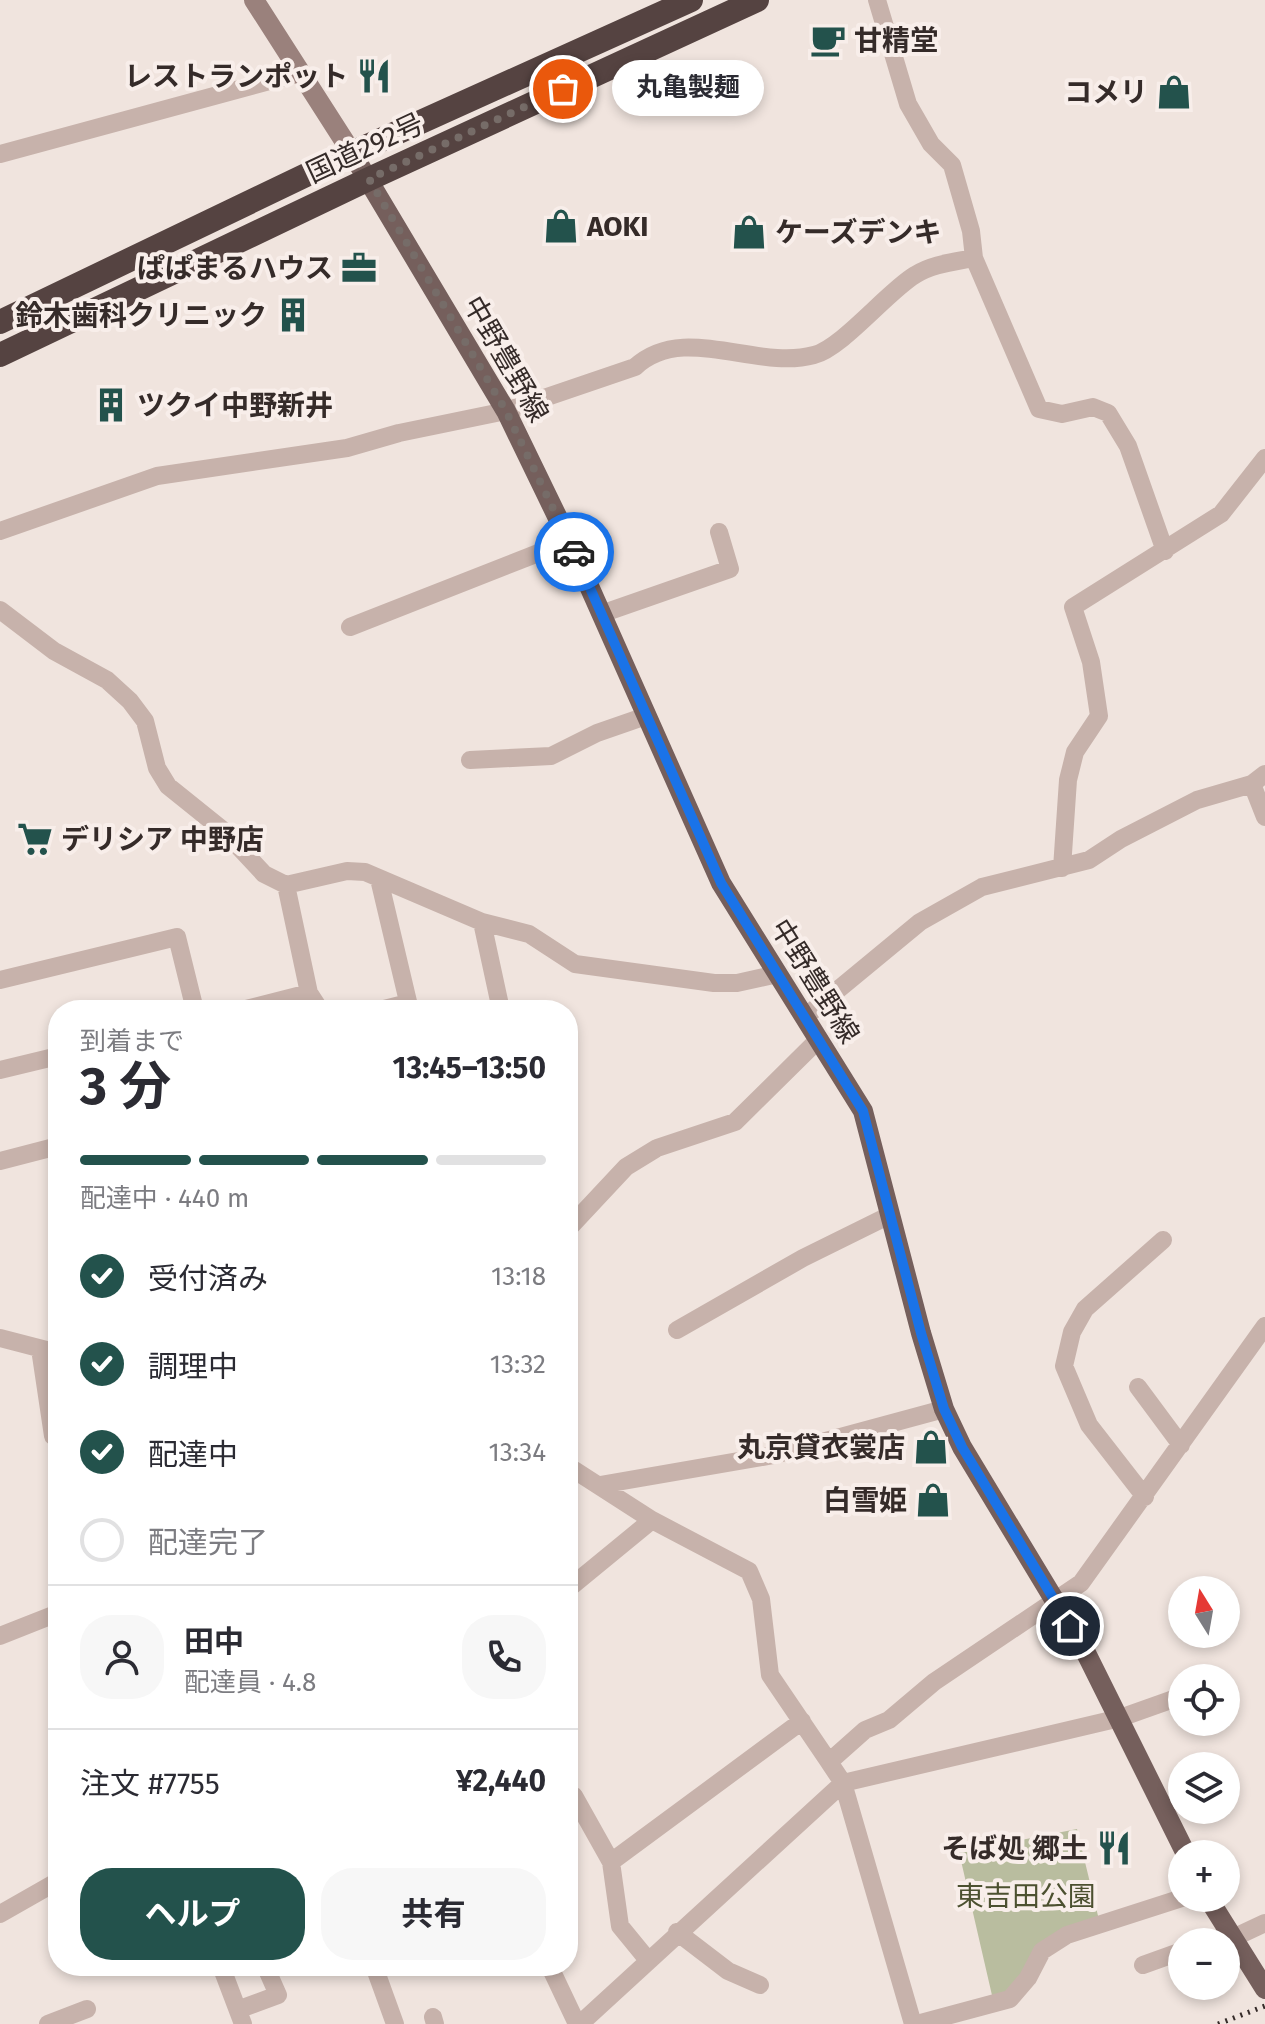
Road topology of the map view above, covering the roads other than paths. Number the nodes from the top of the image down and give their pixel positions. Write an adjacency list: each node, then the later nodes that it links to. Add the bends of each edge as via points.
1 (254, 0): 5 (street)
2 (691, 0): 6 (highway, 国道292号)
3 (757, 0): 8 (highway, 国道292号)
4 (877, 0): 9 (street, via 908,104 931,144 952,165)
5 (299, 73): 6 (street); 7 (street)
6 (352, 153): 8 (main road, 中野豊野線); 10 (highway, 国道292号)
7 (0, 154)
8 (369, 179): 11 (highway, 国道292号); 12 (main road, 中野豊野線)
9 (974, 258): 12 (street, via 914,275 816,355 781,359 710,348 664,350 647,355 635,367); 17 (street, via 1039,409 1062,414 1093,407 1108,413 1128,446)
10 (0, 322)
11 (0, 355)
12 (506, 411): 14 (street, via 347,448 157,476); 16 (main road, 中野豊野線)
13 (1265, 458): 17 (street, via 1221,514)
14 (0, 531)
15 (719, 532): 19 (street, via 730,569)
16 (569, 541): 19 (main road, 中野豊野線); 20 (street)
17 (1165, 551): 25 (street, via 1073,607 1091,662 1099,716 1075,752 1068,780)
18 (0, 610): 27 (street, via 54,651 107,680 130,701 145,721 157,768 168,786 224,831 264,874)
19 (601, 614): 21 (main road, 中野豊野線)
20 (350, 627)
21 (646, 716): 22 (street, via 551,756); 29 (main road, 中野豊野線, via 721,883)
22 (470, 760)
23 (1259, 779): 24 (street); 25 (street, via 1197,800 1089,860)
24 (1265, 817)
25 (1062, 868): 37 (street, via 982,887 920,922)
26 (379, 879): 27 (street, via 347,871); 28 (street); 35 (street)
27 (286, 885): 31 (street)
28 (482, 922): 29 (street, via 529,934 575,964 714,983); 36 (street)
29 (778, 974): 37 (main road, 中野豊野線)
30 (0, 980): 32 (street, via 177,937)
31 (309, 993): 33 (street); 34 (street)
32 (193, 1000)
33 (281, 1000)
34 (314, 1000)
35 (408, 1000)
36 (499, 1000)
37 (805, 1017): 38 (main road, 中野豊野線)
38 (819, 1039): 43 (main road, 中野豊野線, via 863,1111); 44 (street, via 735,1122 657,1148 626,1167)
39 (48, 1058): 40 (street)
40 (0, 1070)
41 (48, 1149): 42 (street)
42 (0, 1161)
43 (890, 1215): 47 (street); 51 (main road, 中野豊野線)
44 (578, 1218)
45 (1163, 1240): 55 (street, via 1085,1309 1072,1332 1064,1366 1089,1425)
46 (1265, 1326): 52 (street)
47 (677, 1330)
48 (0, 1338): 49 (street)
49 (48, 1351)
50 (1138, 1387): 52 (street)
51 (944, 1409): 54 (street, via 774,1455); 58 (main road, 中野豊野線)
52 (1181, 1445): 55 (street)
53 (578, 1472): 54 (street)
54 (600, 1485): 56 (street)
55 (1145, 1497): 58 (street, via 1081,1583)
56 (652, 1520): 57 (street); 63 (street, via 749,1571 761,1599 770,1675)
57 (578, 1581)
58 (1055, 1603): 62 (main road, 中野豊野線); 64 (street, via 934,1682 889,1720 865,1730)
59 (48, 1617): 60 (street)
60 (0, 1636)
61 (1168, 1701): 62 (street)
62 (1120, 1718): 65 (street); 67 (main road, 中野豊野線)
63 (802, 1721): 64 (street); 68 (street)
64 (829, 1762): 65 (street)
65 (843, 1783): 73 (street); 90 (street)
66 (578, 1803): 68 (street)
67 (1179, 1840)
68 (611, 1862): 77 (street, via 620,1926)
69 (48, 1887): 71 (street)
70 (1168, 1903): 90 (street, via 1067,1935 1042,1951 1010,1999)
71 (0, 1914)
72 (1265, 1923): 74 (street)
73 (677, 1932): 77 (street); 83 (street, via 728,1971)
74 (1240, 1933)
75 (1240, 1949): 84 (main road)
76 (1168, 1956): 78 (street)
77 (647, 1959): 89 (street)
78 (1143, 1965)
79 (225, 1976): 86 (street)
80 (270, 1976): 86 (street, via 278,1995)
81 (378, 1976): 88 (street)
82 (555, 1976): 89 (street)
83 (760, 1985)
84 (1265, 1989)
85 (87, 2009): 87 (street)
86 (242, 2016)
87 (48, 2024)
88 (395, 2024)
89 (579, 2024)
90 (915, 2024)

